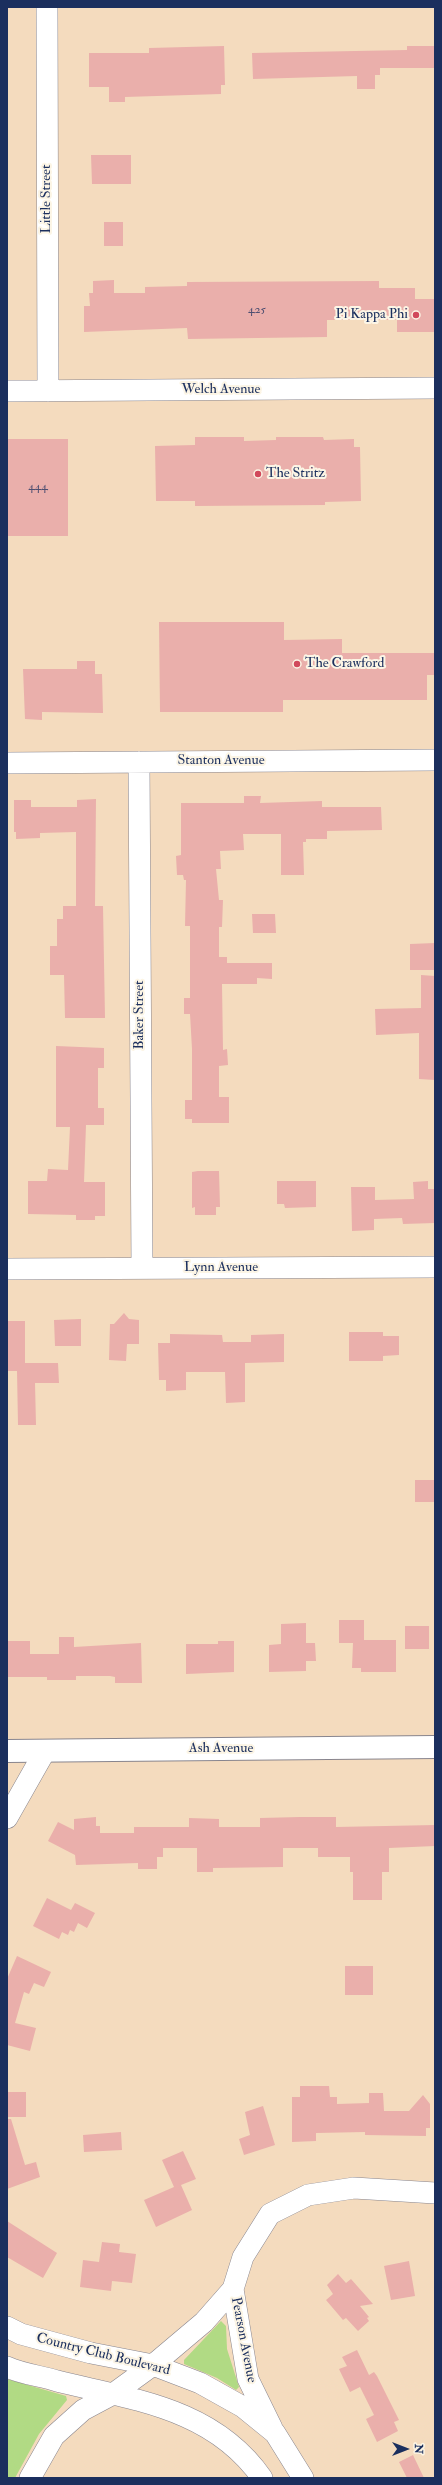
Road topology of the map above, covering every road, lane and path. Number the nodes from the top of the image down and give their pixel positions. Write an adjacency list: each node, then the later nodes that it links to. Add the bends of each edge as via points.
1 (47, 7): 4 (street, Little Street)
2 (435, 388): 4 (street, Welch Avenue)
3 (7, 391): 4 (street, Welch Avenue)
4 (48, 391)
5 (435, 760): 6 (street, Stanton Avenue)
6 (139, 762): 7 (street, Stanton Avenue); 9 (street, Baker Street)
7 (7, 763)
8 (435, 1266): 9 (street, Lynn Avenue)
9 (142, 1268): 10 (street, Lynn Avenue)
10 (7, 1269)
11 (435, 1747): 13 (street, Ash Avenue)
12 (7, 1751): 13 (street, Ash Avenue)
13 (45, 1751): 14 (street)
14 (7, 1818)
15 (435, 2193): 16 (street, Pearson Avenue, via 354,2188 308,2195 270,2214 243,2257)
16 (233, 2289): 18 (street, Pearson Avenue, via 204,2322); 21 (street, Pearson Avenue, via 248,2379)
17 (7, 2328): 18 (street, Country Club Boulevard, via 20,2334 91,2353)
18 (152, 2365): 20 (street, Pearson Avenue); 21 (street, Country Club Boulevard, via 200,2382 243,2407)
19 (7, 2367): 20 (street)
20 (113, 2394): 22 (street, Pearson Avenue, via 82,2410 54,2436); 23 (street, via 173,2410 217,2431 249,2460)
21 (275, 2433): 24 (street, Country Club Boulevard)
22 (30, 2478)
23 (262, 2478)
24 (303, 2478)

